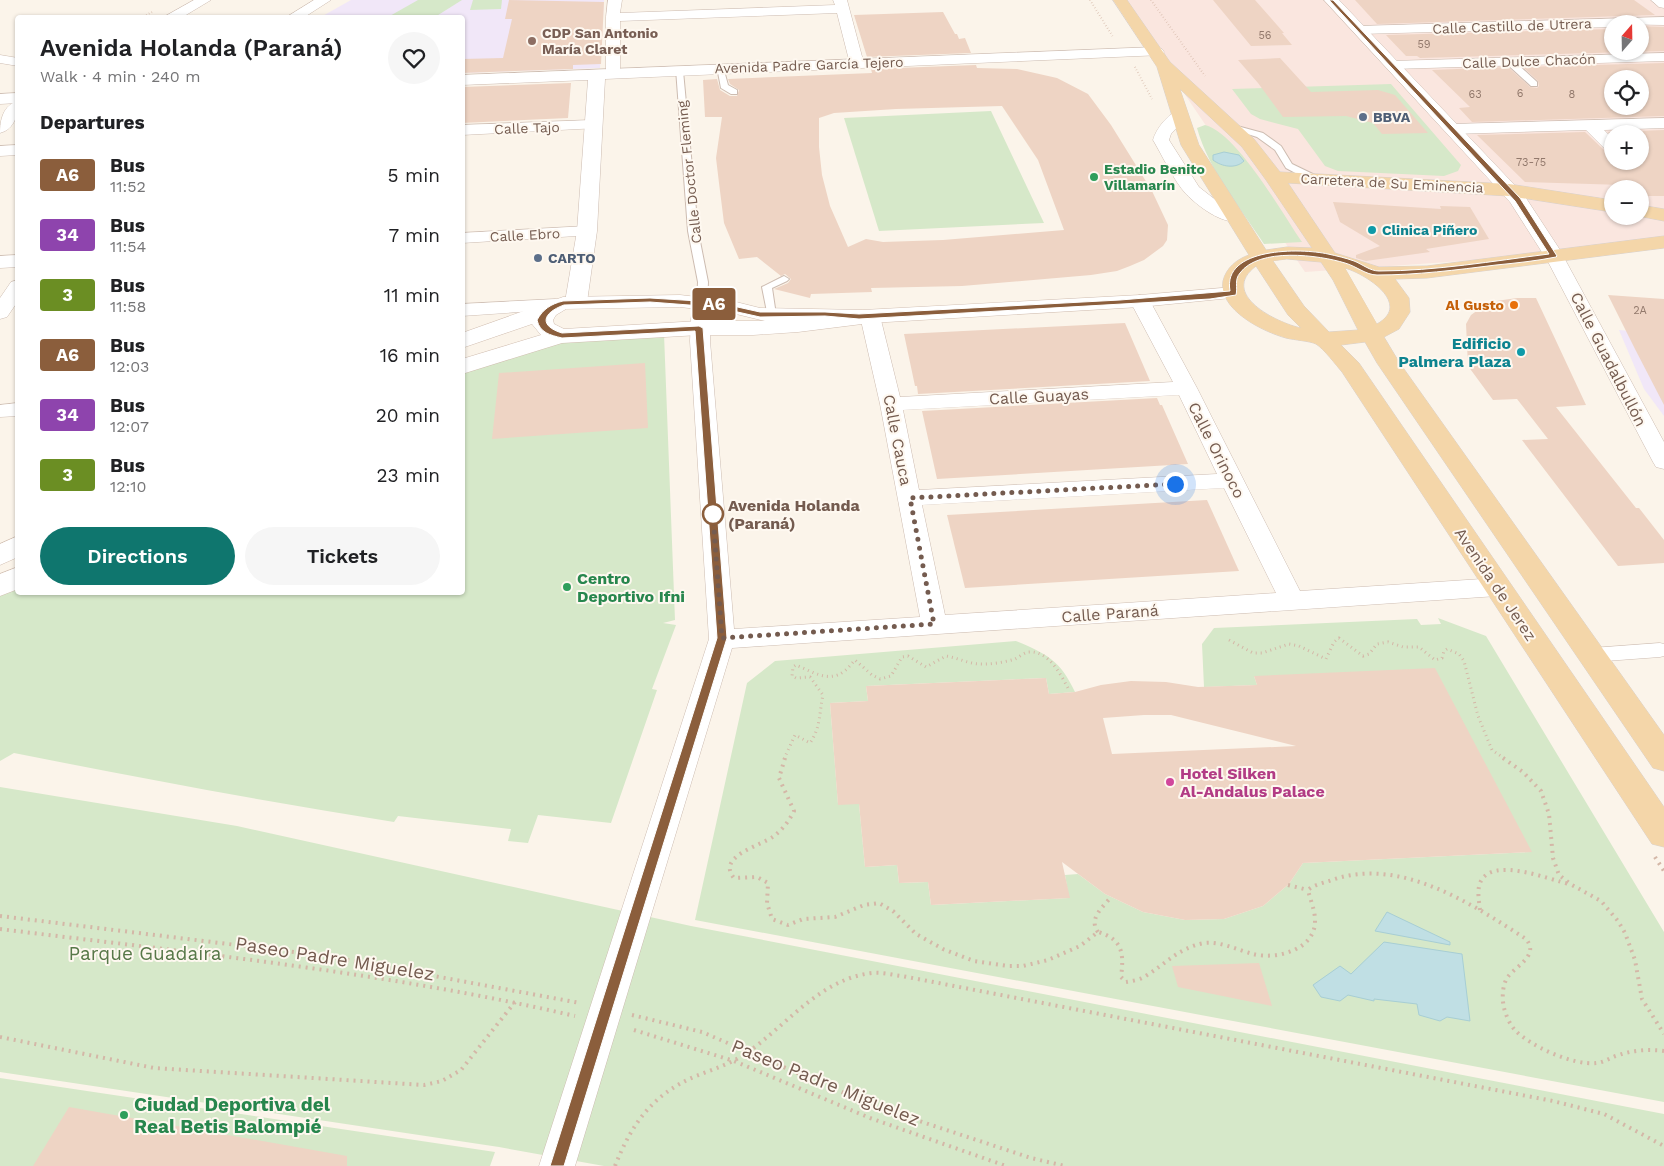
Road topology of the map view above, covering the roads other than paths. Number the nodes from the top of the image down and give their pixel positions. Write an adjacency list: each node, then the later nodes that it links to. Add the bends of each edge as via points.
1 (204, 0): 9 (street)
2 (324, 0): 10 (street)
3 (615, 0): 11 (street)
4 (1120, 0): 15 (main road)
5 (1331, 0): 13 (street)
6 (1658, 0): 8 (street)
7 (842, 4): 11 (street); 17 (street)
8 (1664, 4)
9 (175, 15)
10 (297, 15)
11 (613, 17): 21 (street)
12 (1664, 21): 13 (street, Calle Castillo de Utrera)
13 (1360, 30): 18 (street)
14 (1664, 57): 16 (street, Calle Dulce Chacón)
15 (1160, 58): 17 (street, Avenida Padre García Tejero); 29 (main road, Avenida de Jerez); 39 (main road)
16 (1510, 62): 18 (street, Calle Dulce Chacón); 23 (lane)
17 (858, 64): 19 (street, Avenida Padre García Tejero)
18 (1393, 65): 34 (street)
19 (720, 69): 20 (street, Avenida Padre García Tejero); 25 (lane, via 724,86)
20 (679, 71): 21 (street, Avenida Padre García Tejero); 60 (lane, Calle Doctor Fleming, via 690,213 704,282)
21 (605, 74): 22 (street, Avenida Padre García Tejero); 31 (street)
22 (465, 80)
23 (1534, 84)
24 (15, 89): 26 (street)
25 (734, 92)
26 (0, 98): 27 (street)
27 (15, 98)
28 (15, 110): 33 (street)
29 (1180, 115): 44 (main road, Avenida de Jerez, via 1190,144); 44 (street, via 1163,133 1161,140 1192,190)
30 (1664, 123): 32 (street)
31 (592, 125): 35 (street, Calle Tajo); 45 (street)
32 (1590, 125): 34 (street); 36 (street)
33 (0, 128)
34 (1453, 129): 40 (street)
35 (465, 134)
36 (1604, 139)
37 (15, 150): 38 (street)
38 (0, 151)
39 (1281, 172): 40 (main road, Carretera de Su Eminencia, via 1326,180); 48 (main road)
40 (1509, 190): 41 (main road, Carretera de Su Eminencia); 49 (street)
41 (1604, 205)
42 (1649, 212): 43 (main road)
43 (1664, 215)
44 (1234, 217): 50 (main road, Avenida de Jerez)
45 (587, 231): 46 (street, Calle Ebro); 61 (street)
46 (465, 238)
47 (1664, 242): 49 (main road)
48 (1326, 256): 50 (main road, via 1295,253); 54 (main road); 67 (main road, via 1344,280)
49 (1554, 256): 53 (main road); 76 (street, Calle Guadalbullón)
50 (1260, 257): 58 (main road, via 1236,272 1232,282); 69 (main road, Avenida de Jerez, via 1296,310)
51 (15, 261): 52 (street)
52 (0, 262)
53 (1428, 272): 54 (main road); 57 (main road)
54 (1374, 273): 57 (main road, via 1392,288)
55 (784, 279): 64 (lane, via 767,287)
56 (15, 290): 63 (street)
57 (1398, 298): 67 (main road, via 1401,306 1398,317 1388,327)
58 (1238, 299): 59 (street, via 1210,297); 69 (main road, via 1256,317 1275,327)
59 (1140, 301): 65 (street); 72 (street, Calle Orinoco)
60 (702, 303): 61 (street, via 650,300); 64 (street); 66 (street)
61 (567, 305): 62 (street); 68 (street, via 541,320 548,331); 68 (street, via 596,311 596,321 591,327); 70 (street)
62 (465, 310)
63 (0, 313)
64 (771, 315): 65 (street)
65 (864, 316): 66 (street, via 798,325); 73 (street, Calle Cauca)
66 (699, 328): 68 (street); 86 (street)
67 (1371, 334): 69 (main road); 88 (main road)
68 (570, 335): 71 (street, via 527,345)
69 (1323, 338): 83 (main road, Avenida de Jerez, via 1351,368)
70 (465, 340)
71 (465, 367)
72 (1186, 388): 73 (street, Calle Guayas); 77 (street, Calle Orinoco)
73 (891, 404): 78 (street, Calle Cauca)
74 (15, 409): 75 (street)
75 (0, 410)
76 (1664, 462)
77 (1232, 480): 78 (street); 84 (street, Calle Orinoco)
78 (910, 498): 85 (street, Calle Cauca)
79 (15, 547): 80 (street)
80 (0, 556)
81 (15, 578): 82 (street)
82 (0, 587)
83 (1497, 587): 84 (street, Calle Paraná); 90 (main road, Avenida de Jerez)
84 (1292, 600): 85 (street, Calle Paraná)
85 (934, 624): 86 (street, Calle Paraná)
86 (722, 638): 91 (street)
87 (1660, 650): 88 (street)
88 (1592, 655): 89 (main road)
89 (1664, 759)
90 (1664, 834)
91 (557, 1166)

